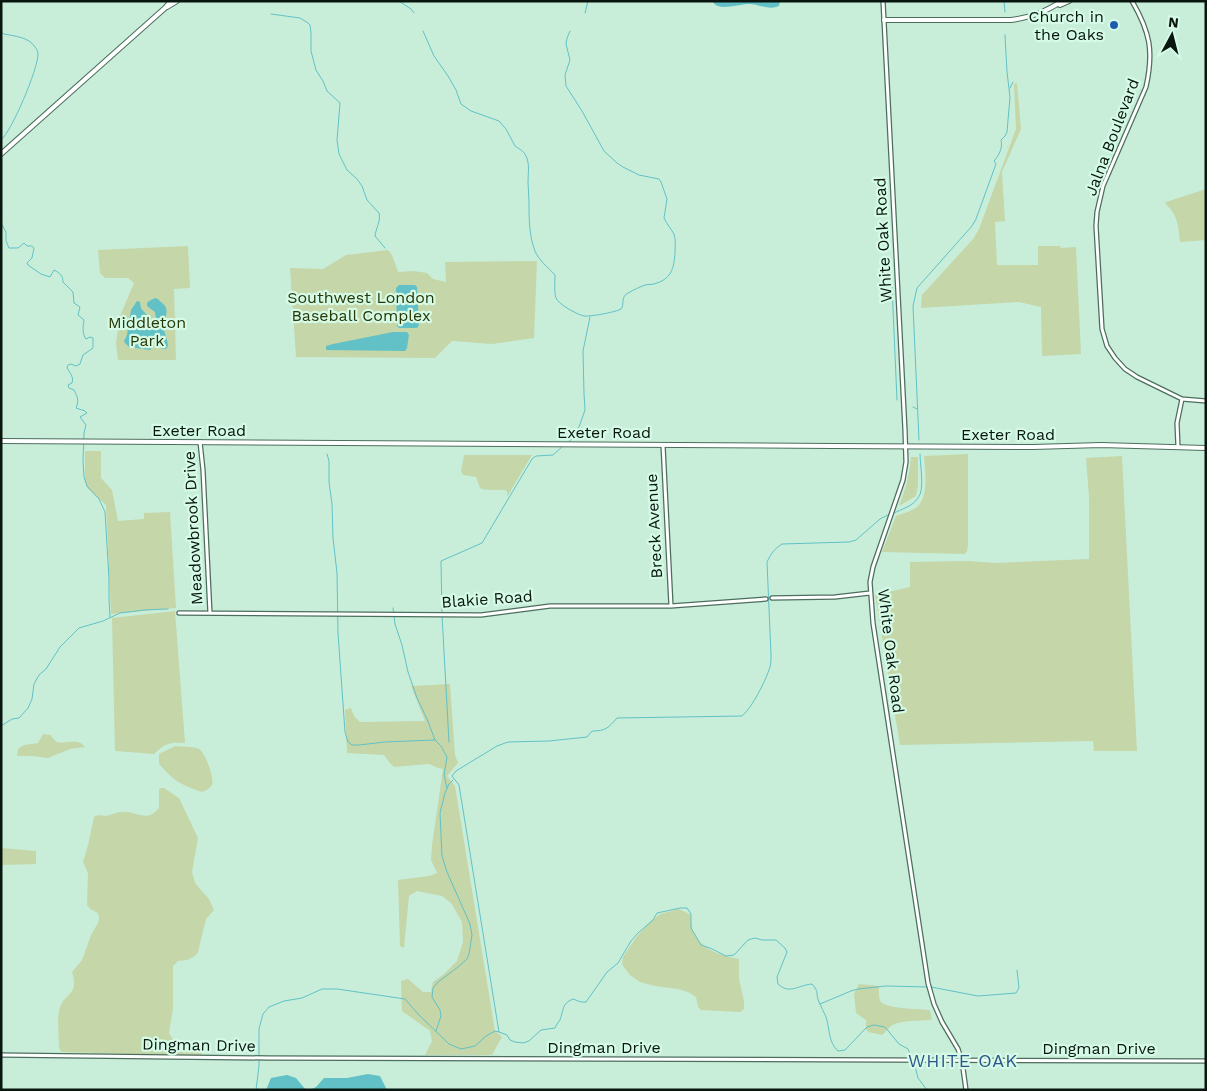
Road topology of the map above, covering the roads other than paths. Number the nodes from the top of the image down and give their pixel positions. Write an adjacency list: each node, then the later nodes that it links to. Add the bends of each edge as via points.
1 (171, 1): 7 (main road)
2 (176, 1): 7 (main road)
3 (883, 1): 9 (street, White Oak Road)
4 (1062, 1): 8 (main road)
5 (1068, 1): 8 (main road)
6 (1132, 1): 11 (street, Jalna Boulevard, via 1146,30 1150,65 1146,87 1103,186 1097,212 1102,329 1107,346 1125,369)
7 (165, 8): 10 (main road)
8 (1051, 8): 9 (main road, via 1011,20)
9 (884, 20): 16 (street, White Oak Road)
10 (1, 154)
11 (1182, 399): 12 (street, Jalna Boulevard); 17 (street, via 1178,413)
12 (1206, 401)
13 (1, 441): 14 (main road, Exeter Road)
14 (200, 442): 15 (main road, Exeter Road); 24 (street, Meadowbrook Drive)
15 (663, 445): 16 (main road, Exeter Road); 22 (street, Breck Avenue)
16 (906, 446): 17 (main road, Exeter Road); 19 (street, White Oak Road, via 904,480 873,567)
17 (1178, 447): 18 (main road, Exeter Road)
18 (1206, 448)
19 (870, 593): 20 (street); 26 (street, White Oak Road, via 928,983 934,1004)
20 (772, 598)
21 (766, 599): 22 (street, Blakie Road)
22 (671, 606): 24 (street, Blakie Road, via 550,606 481,615)
23 (180, 613): 24 (street, Blakie Road)
24 (210, 613)
25 (1, 1055): 26 (street, Dingman Drive)
26 (962, 1061): 27 (street, Dingman Drive); 28 (street, White Oak Road)
27 (1206, 1061)
28 (966, 1090)

